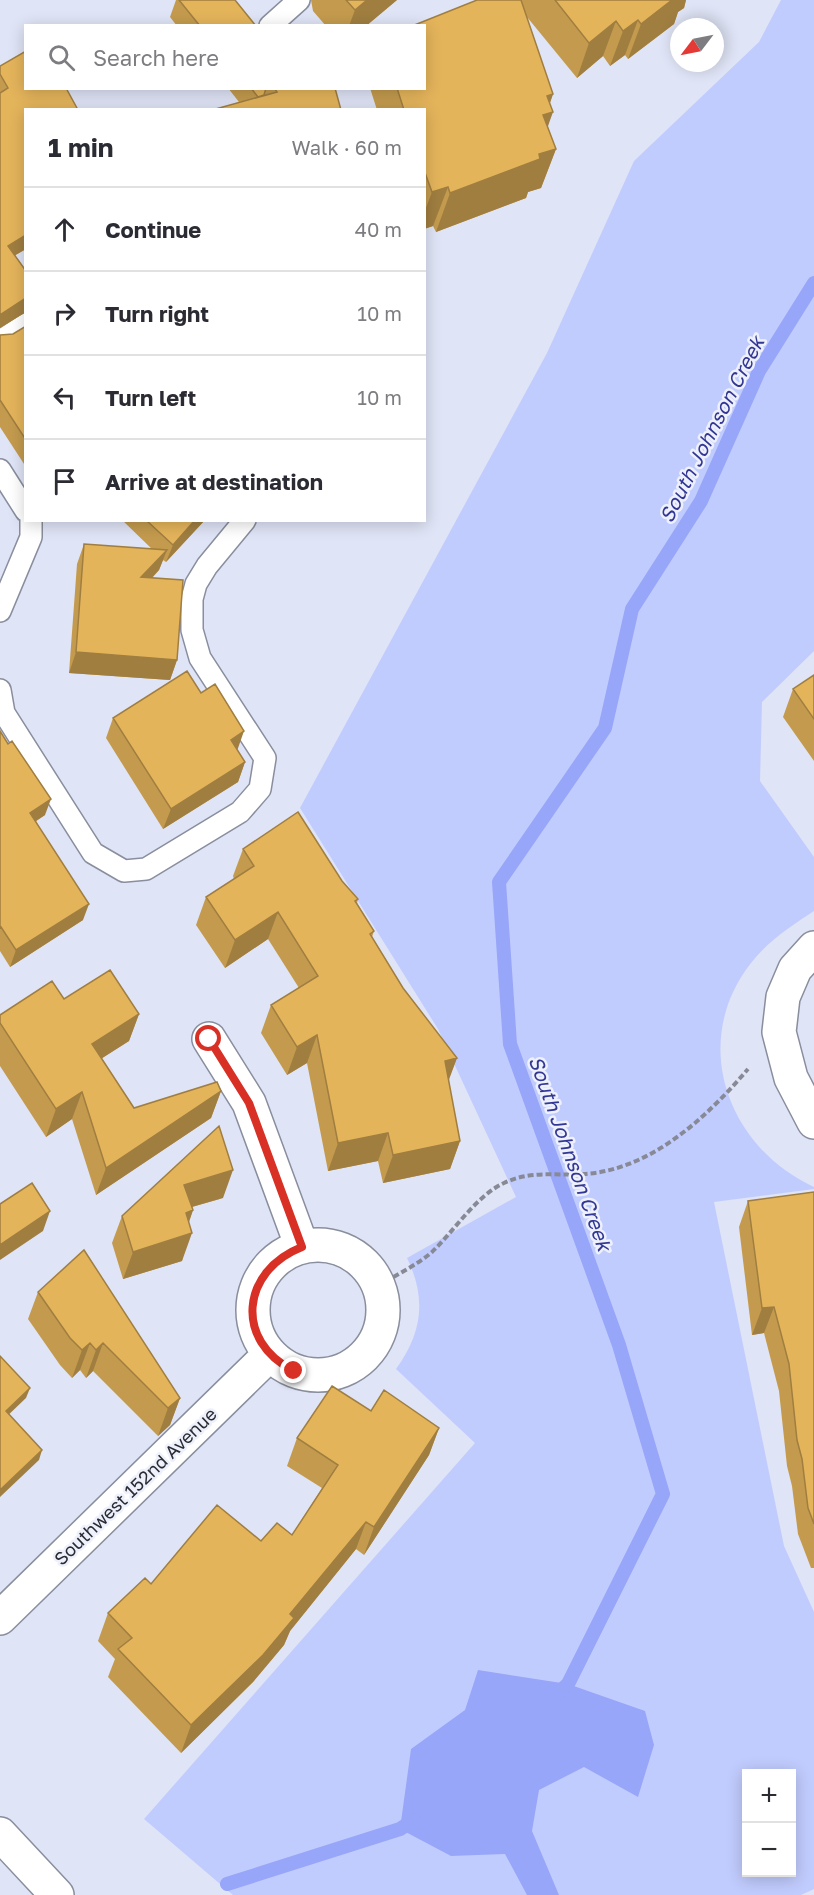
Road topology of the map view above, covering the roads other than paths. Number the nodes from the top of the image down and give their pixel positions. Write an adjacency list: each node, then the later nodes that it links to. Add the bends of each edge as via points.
1 (299, 0): 2 (lane)
2 (272, 24)
3 (24, 325): 4 (lane)
4 (0, 341)
5 (0, 470): 6 (lane)
6 (24, 508)
7 (31, 522): 9 (lane, via 31,537)
8 (243, 522): 10 (lane, via 207,566 192,599 192,630 200,658 265,758 260,789 240,812 146,869 124,870 93,853 4,713)
9 (0, 611)
10 (0, 690)
11 (814, 948): 13 (street, via 795,969 783,997 779,1032 791,1078)
12 (209, 1039): 14 (street, via 249,1103)
13 (814, 1122)
14 (302, 1247): 15 (street, via 273,1263 255,1291 254,1325); 15 (street, via 317,1245 348,1252 371,1272 382,1301 380,1331 374,1345 353,1366 324,1376 280,1365)
15 (269, 1354): 16 (street, Southwest 152nd Avenue)
16 (0, 1618)
17 (0, 1834): 18 (street)
18 (57, 1895)

